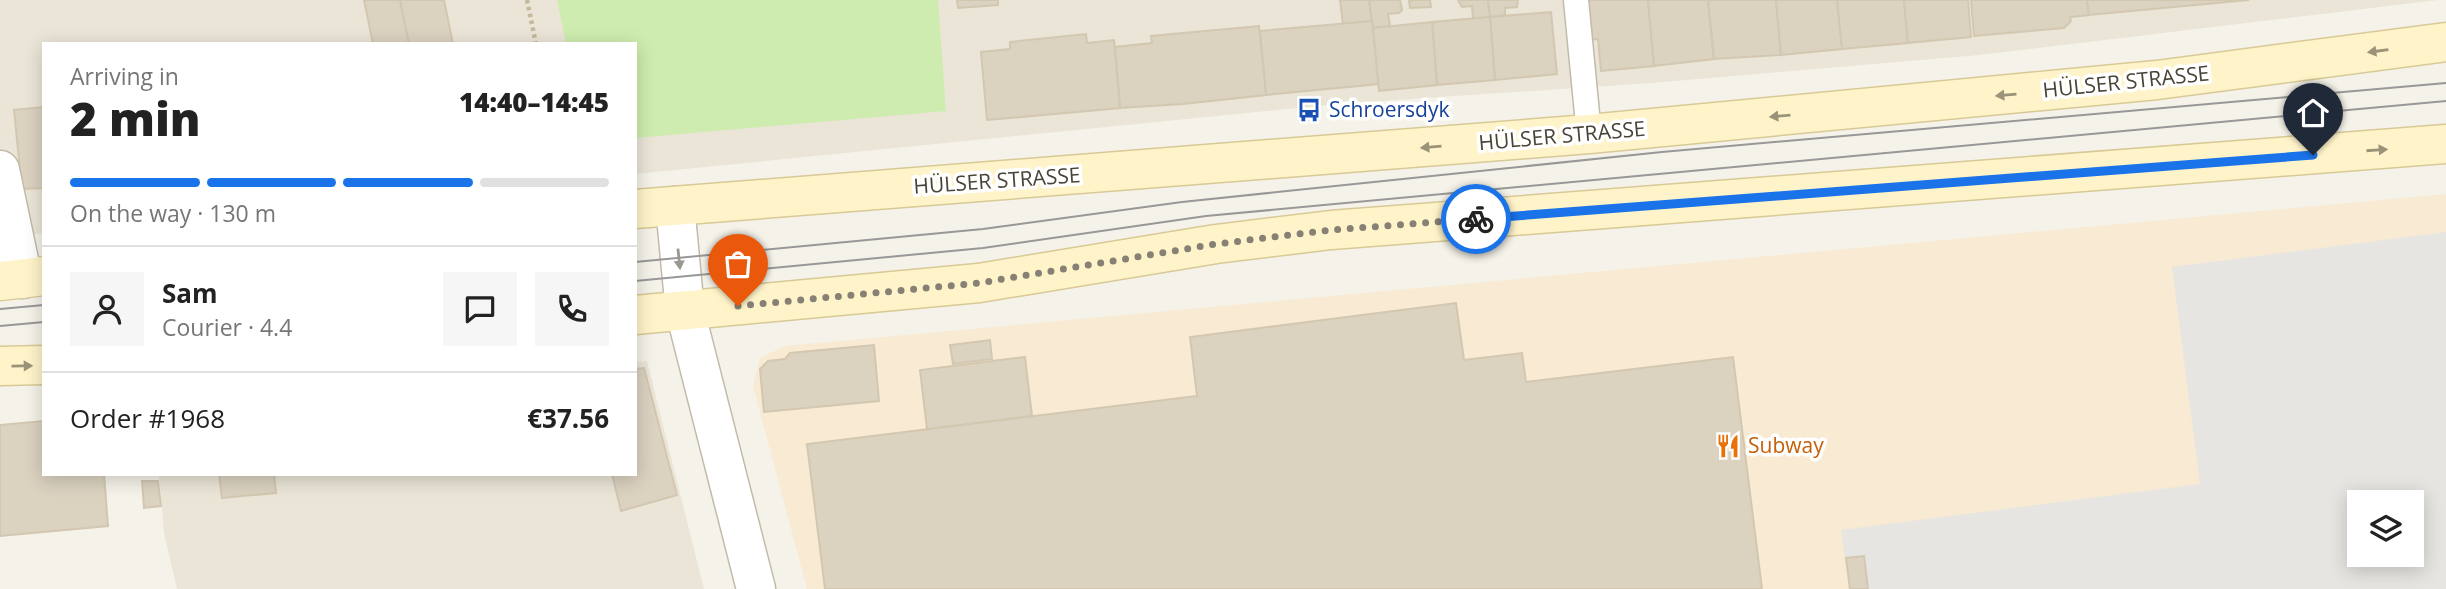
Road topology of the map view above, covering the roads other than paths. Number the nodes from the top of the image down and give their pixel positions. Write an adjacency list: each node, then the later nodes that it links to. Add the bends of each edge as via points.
1 (1576, 0): 3 (lane)
2 (2446, 42): 3 (street, HÜLSER STRASSE, one-way to 3, via 2157,80)
3 (1588, 134): 6 (street, HÜLSER STRASSE, one-way to 6)
4 (2446, 144): 9 (street, one-way to 4, via 979,283 1331,230)
5 (0, 170): 8 (street)
6 (675, 206): 7 (street, HÜLSER STRASSE); 9 (street, one-way to 9)
7 (637, 209)
8 (22, 279)
9 (685, 311): 10 (street); 13 (street)
10 (637, 315)
11 (42, 365): 12 (street, one-way to 11)
12 (0, 366)
13 (756, 589)

